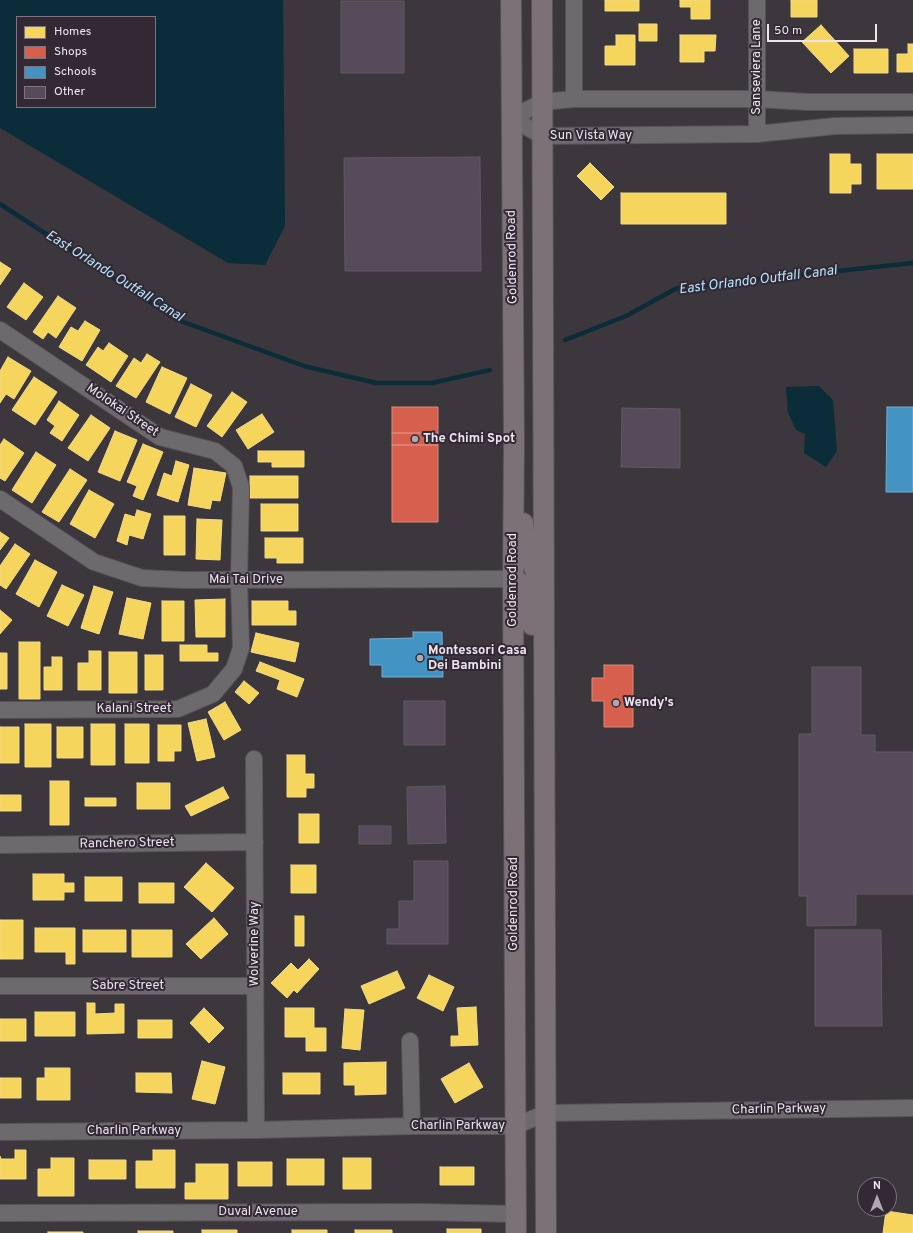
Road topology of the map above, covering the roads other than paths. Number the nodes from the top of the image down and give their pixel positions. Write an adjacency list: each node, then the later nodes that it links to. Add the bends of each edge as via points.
1 (511, 0): 9 (main road, Goldenrod Road)
2 (542, 0): 7 (main road)
3 (574, 0): 5 (street)
4 (756, 0): 6 (street, Sanseviera Lane)
5 (574, 99): 6 (street); 7 (street)
6 (757, 99): 8 (street, via 808,102); 11 (street, Sanseviera Lane)
7 (542, 102): 9 (street); 12 (main road)
8 (913, 102)
9 (512, 118): 12 (street, Sun Vista Way); 14 (main road, Goldenrod Road)
10 (913, 125): 11 (street, Sun Vista Way, via 835,126)
11 (757, 134): 12 (street, Sun Vista Way)
12 (542, 136): 18 (main road)
13 (0, 330): 17 (street, Molokai Street, via 160,437 216,451 234,466 241,487)
14 (514, 442): 16 (main road, Goldenrod Road); 18 (main road, via 521,447 522,455 524,536 532,564)
15 (0, 499): 17 (street, Mai Tai Drive, via 94,562 142,578)
16 (512, 579): 17 (street, Mai Tai Drive); 20 (main road, via 522,584 529,596 532,610 532,713); 30 (main road, Goldenrod Road)
17 (239, 580): 19 (street, Kalani Street, via 241,648 234,669 213,694 178,709)
18 (543, 581): 20 (main road)
19 (0, 710)
20 (544, 730): 28 (main road)
21 (254, 759): 22 (street, Wolverine Way)
22 (255, 842): 23 (street, Ranchero Street); 25 (street, Wolverine Way)
23 (0, 845)
24 (0, 986): 25 (street, Sabre Street)
25 (255, 986): 31 (street, Wolverine Way)
26 (410, 1041): 29 (street)
27 (913, 1108): 28 (street, Charlin Parkway)
28 (546, 1113): 30 (street, Charlin Parkway); 35 (main road)
29 (412, 1126): 30 (street, Charlin Parkway); 31 (street, Charlin Parkway)
30 (515, 1126): 34 (main road, Goldenrod Road)
31 (256, 1130): 32 (street, Charlin Parkway)
32 (0, 1132)
33 (0, 1214): 34 (street, Duval Avenue, via 419,1212)
34 (516, 1224)
35 (546, 1233)

